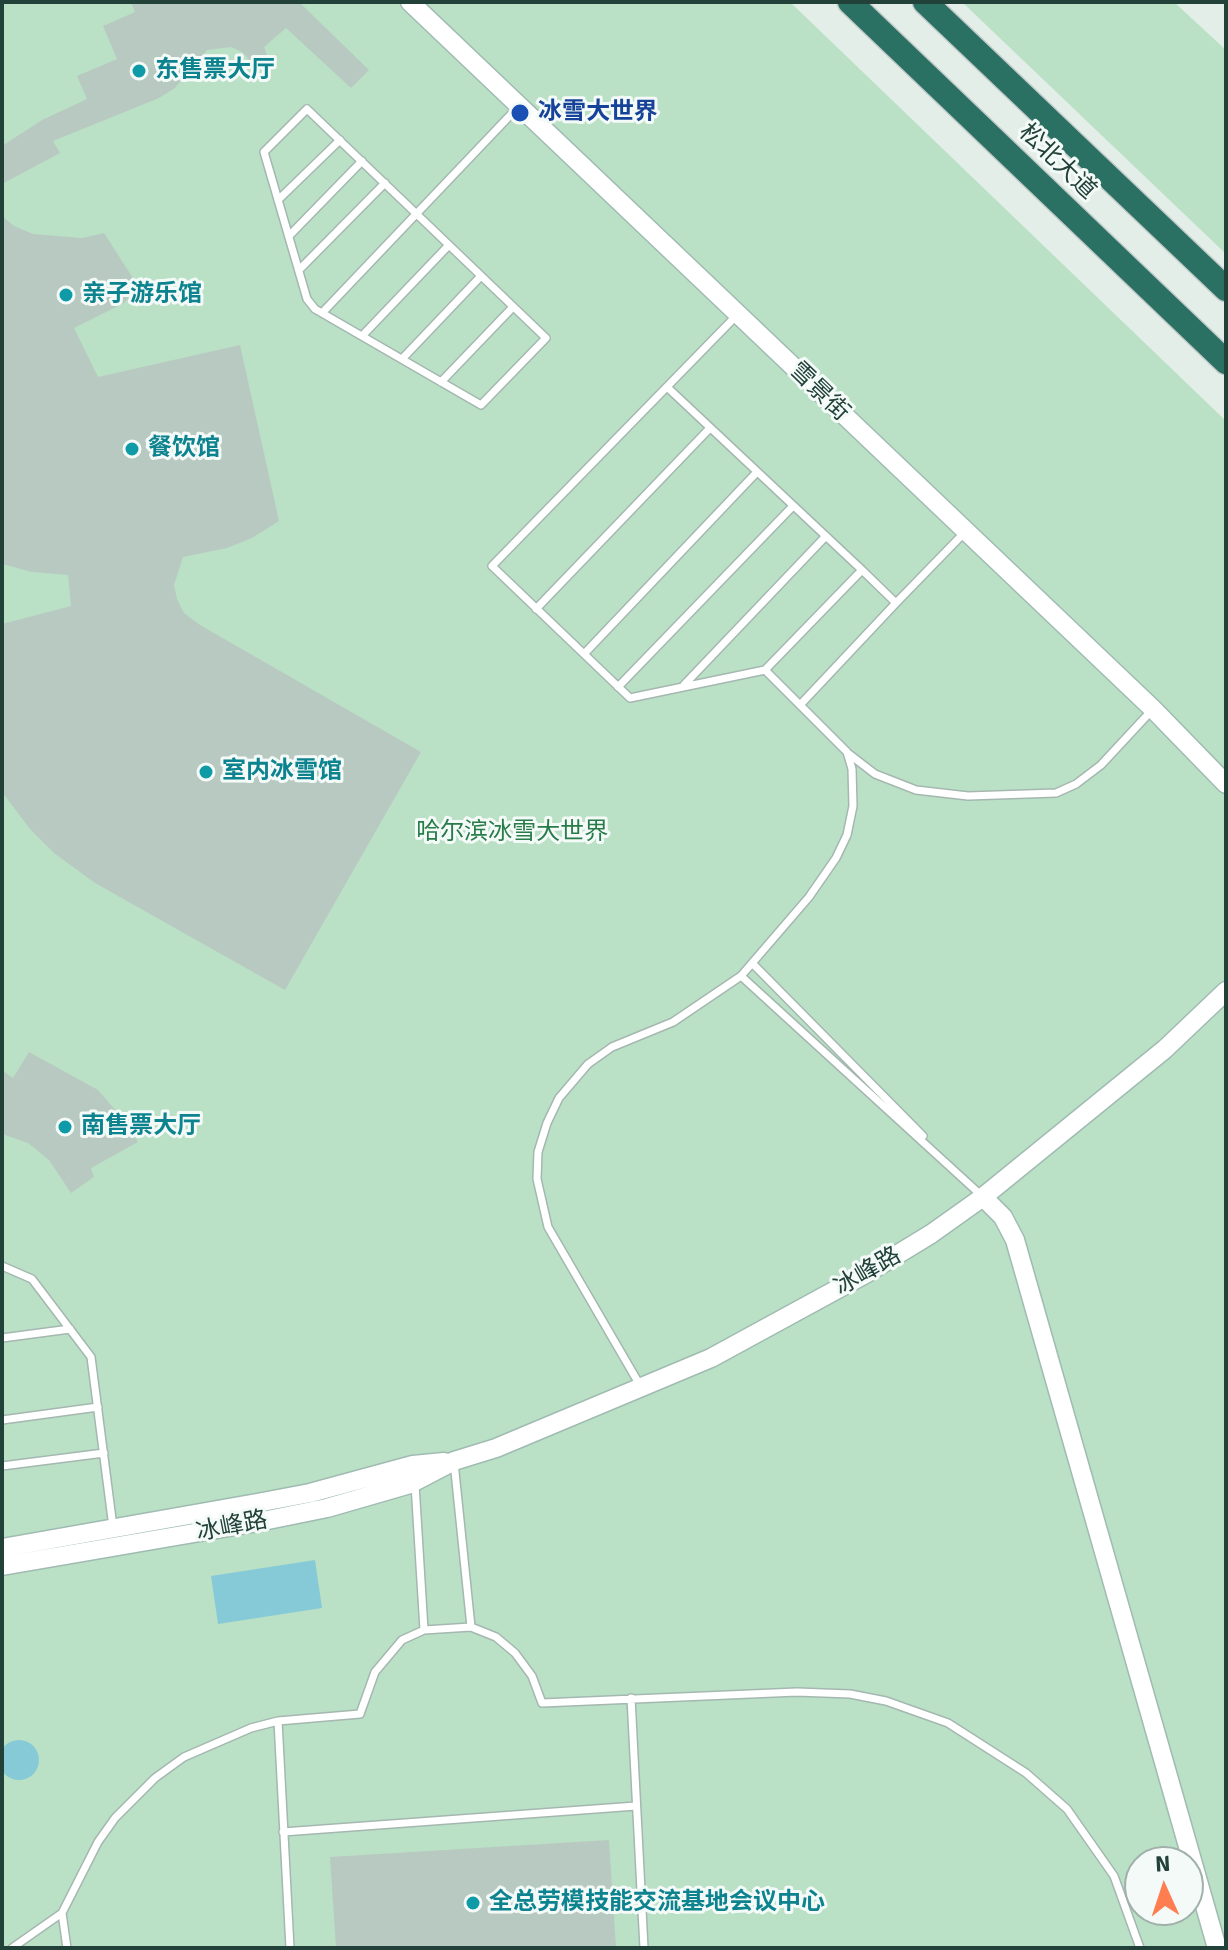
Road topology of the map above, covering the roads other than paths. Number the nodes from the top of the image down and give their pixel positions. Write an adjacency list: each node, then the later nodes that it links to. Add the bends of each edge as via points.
1 (410, 2): 4 (street, 雪景街)
2 (850, 2): 20 (highway, 松北大道)
3 (925, 2): 14 (highway, 松北大道)
4 (519, 106): 9 (lane); 17 (street, 雪景街)
5 (340, 140): 6 (lane); 8 (lane); 8 (lane, via 307,109 264,152)
6 (362, 161): 7 (lane); 10 (lane)
7 (385, 183): 9 (lane); 12 (lane)
8 (278, 200): 10 (lane)
9 (417, 214): 11 (lane); 16 (lane)
10 (289, 236): 12 (lane)
11 (449, 245): 13 (lane); 18 (lane)
12 (299, 270): 16 (lane, via 307,299)
13 (481, 276): 15 (lane); 19 (lane)
14 (1226, 289)
15 (513, 307): 21 (lane); 21 (lane, via 546,338 481,405)
16 (322, 313): 18 (lane)
17 (738, 314): 22 (lane); 26 (street, 雪景街)
18 (362, 336): 19 (lane)
19 (402, 359): 21 (lane)
20 (1226, 362)
21 (441, 382)
22 (667, 387): 23 (lane); 30 (lane, via 492,566)
23 (710, 428): 24 (lane); 30 (lane)
24 (757, 472): 25 (lane); 31 (lane)
25 (793, 506): 27 (lane); 33 (lane)
26 (965, 531): 29 (lane); 36 (street, 雪景街)
27 (826, 536): 28 (lane); 34 (lane)
28 (862, 570): 29 (lane); 32 (lane)
29 (896, 603): 35 (lane)
30 (536, 609): 31 (lane)
31 (584, 654): 33 (lane)
32 (765, 670): 34 (lane); 35 (lane)
33 (618, 687): 34 (lane, via 630,698)
34 (682, 687)
35 (800, 705): 37 (lane)
36 (1153, 709): 37 (lane, via 1093,772 1056,793 968,796 916,790 875,774); 38 (street, 雪景街)
37 (847, 752): 39 (lane, via 853,806 842,846 809,897)
38 (1226, 784)
39 (753, 964): 40 (lane); 42 (lane)
40 (741, 976): 42 (lane); 46 (lane, via 673,1022 612,1047 588,1064 559,1098 542,1138 537,1179 548,1227)
41 (1226, 991): 42 (street, 冰峰路, via 1165,1049)
42 (983, 1197): 46 (street, 冰峰路, via 791,1317); 68 (street, via 1003,1217 1015,1240)
43 (2, 1266): 44 (lane, via 32,1279)
44 (70, 1329): 45 (lane); 47 (lane, via 91,1357)
45 (2, 1338)
46 (642, 1389): 50 (street, 冰峰路)
47 (98, 1407): 48 (lane); 49 (lane)
48 (2, 1420)
49 (104, 1453): 51 (lane); 53 (lane)
50 (454, 1461): 52 (street, 冰峰路); 56 (lane)
51 (2, 1466)
52 (414, 1474): 53 (street, 冰峰路); 55 (street, 冰峰路, via 327,1508); 57 (lane)
53 (113, 1529): 54 (street, 冰峰路)
54 (2, 1548)
55 (2, 1566)
56 (471, 1627): 57 (lane); 58 (lane, via 496,1637 515,1653 532,1676 542,1703)
57 (424, 1630): 59 (lane, via 402,1640 375,1672 360,1714)
58 (631, 1698): 60 (lane); 67 (lane, via 850,1694 948,1723 1026,1773 1067,1809 1114,1876)
59 (278, 1721): 61 (lane); 62 (lane, via 205,1746 155,1778 98,1842)
60 (636, 1806): 61 (lane); 66 (lane)
61 (283, 1832): 65 (lane)
62 (62, 1913): 63 (lane); 64 (lane)
63 (12, 1948)
64 (67, 1948)
65 (290, 1948)
66 (644, 1948)
67 (1140, 1948)
68 (1217, 1948)

